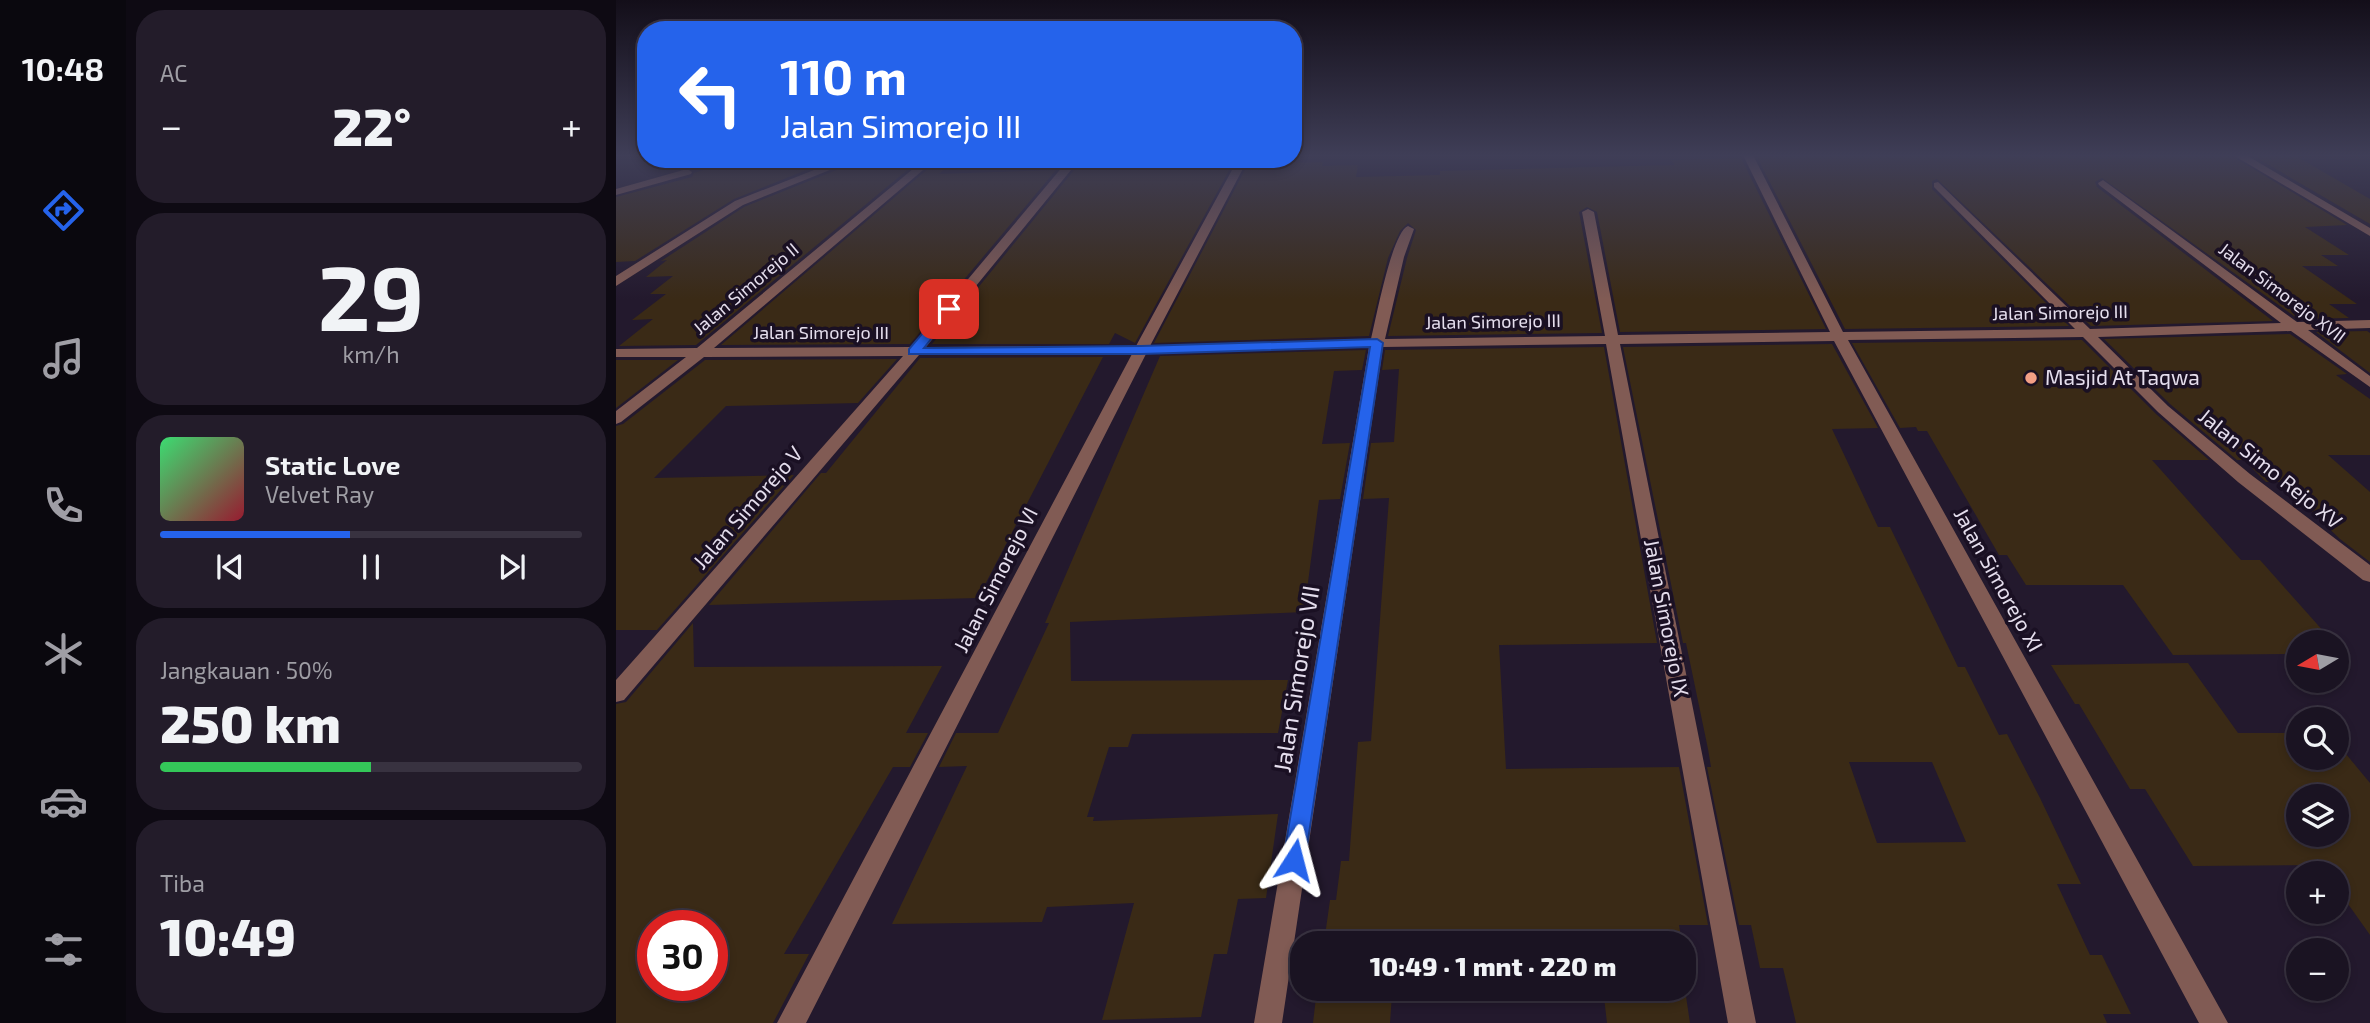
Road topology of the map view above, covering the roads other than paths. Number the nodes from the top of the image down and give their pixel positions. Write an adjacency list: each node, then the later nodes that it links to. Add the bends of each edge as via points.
1 (740, 203): 12 (street)
2 (879, 203): 21 (street, Jalan Simorejo II)
3 (1039, 203): 20 (street, Jalan Simorejo V)
4 (1220, 203): 19 (street, Jalan Simorejo VI)
5 (1772, 203): 16 (street, Jalan Simorejo XI)
6 (1956, 203): 15 (street, Jalan Simo Rejo XV)
7 (2129, 203): 14 (street, Jalan Simorejo XVII)
8 (2318, 203): 11 (street)
9 (1588, 212): 17 (street, Jalan Simorejo IX)
10 (1408, 229): 18 (street, Jalan Simorejo VII)
11 (2370, 233)
12 (616, 282)
13 (2370, 324): 14 (street, Jalan Simorejo III)
14 (2293, 327): 15 (street, Jalan Simorejo III); 23 (street, Jalan Simorejo XVII)
15 (2084, 333): 16 (street, Jalan Simorejo III); 25 (street, Jalan Simo Rejo XV, via 2162,409)
16 (1838, 335): 17 (street, Jalan Simorejo III); 30 (street, Jalan Simorejo XI)
17 (1613, 341): 18 (street, Jalan Simorejo III); 29 (street, Jalan Simorejo IX)
18 (1377, 343): 19 (street, Jalan Simorejo III); 28 (street, Jalan Simorejo VII)
19 (1141, 350): 20 (street, Jalan Simorejo III); 27 (street, Jalan Simorejo VI)
20 (914, 352): 21 (street, Jalan Simorejo III); 26 (street, Jalan Simorejo V)
21 (700, 353): 22 (street, Jalan Simorejo III); 24 (street, Jalan Simorejo II)
22 (616, 354)
23 (2370, 383)
24 (616, 419)
25 (2370, 575)
26 (616, 694)
27 (791, 1023)
28 (1268, 1023)
29 (1742, 1023)
30 (2214, 1023)

